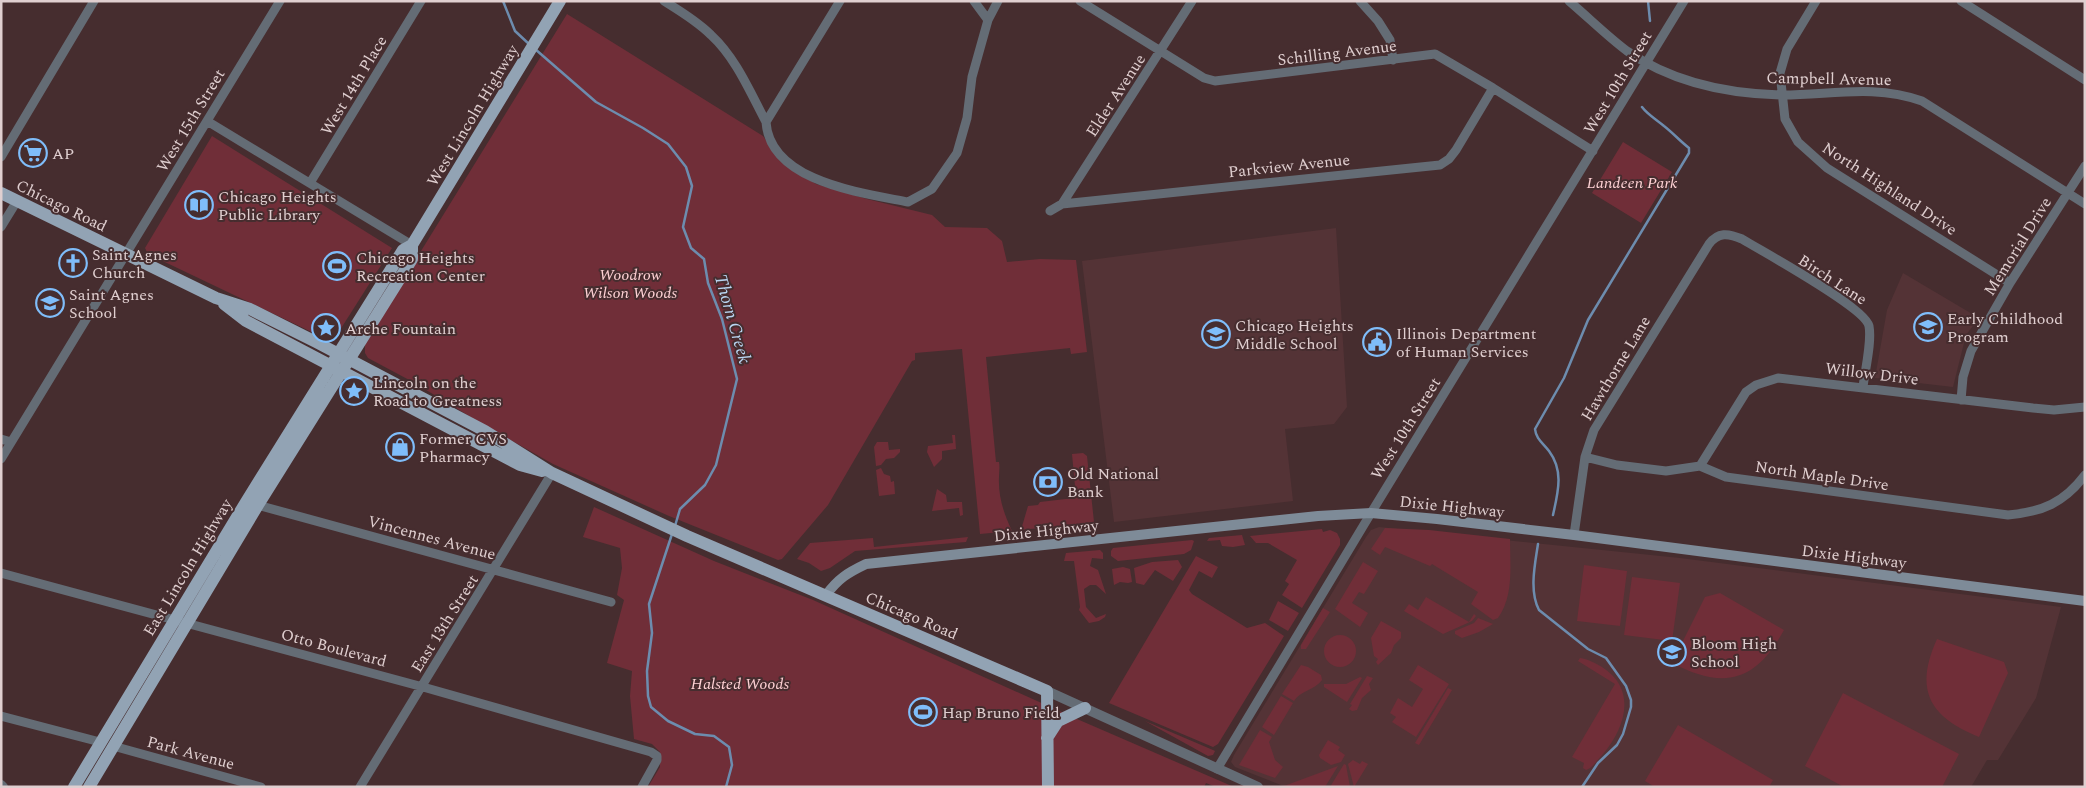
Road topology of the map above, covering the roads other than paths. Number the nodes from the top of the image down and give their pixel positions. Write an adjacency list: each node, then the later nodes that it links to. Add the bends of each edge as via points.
1 (94, 1): 26 (street)
2 (280, 1): 23 (street, West 15th Street)
3 (421, 1): 28 (street, West 14th Place)
4 (560, 1): 37 (main road, West Lincoln Highway)
5 (664, 1): 24 (street, via 712,35 730,57)
6 (840, 1): 24 (street)
7 (974, 1): 16 (street)
8 (998, 1): 16 (street)
9 (1080, 1): 17 (street, Schilling Avenue)
10 (1192, 1): 17 (street, Elder Avenue)
11 (1360, 1): 18 (street, via 1390,40)
12 (1570, 1): 19 (street, Campbell Avenue, via 1626,50)
13 (1684, 1): 19 (street, West 10th Street)
14 (1816, 1): 22 (street, North Highland Drive, via 1787,49 1780,73)
15 (1961, 1): 20 (street)
16 (988, 20): 24 (street, via 972,77 967,118 957,152 932,189 908,202 823,183 785,160 767,134)
17 (1162, 50): 18 (street, Schilling Avenue, via 1204,78 1215,81); 32 (street, Elder Avenue)
18 (1394, 60): 21 (street, Schilling Avenue, via 1435,54)
19 (1646, 63): 22 (street, Campbell Avenue, via 1717,89); 25 (street, West 10th Street)
20 (2085, 80)
21 (1493, 88): 25 (street, Schilling Avenue); 32 (street, Parkview Avenue, via 1456,150 1440,165)
22 (1782, 94): 29 (street, Campbell Avenue, via 1867,90 1902,94 1922,101); 39 (street, North Highland Drive, via 1785,119 1798,142 1827,168)
23 (207, 121): 28 (street); 38 (street, West 15th Street)
24 (766, 122)
25 (1592, 151): 57 (street, West 10th Street)
26 (1, 158)
27 (2085, 166): 29 (street, Memorial Drive)
28 (310, 184): 37 (street)
29 (2068, 193): 33 (street, Campbell Avenue); 39 (street, Memorial Drive)
30 (1, 194): 31 (main road, Chicago Road)
31 (17, 201): 35 (street); 38 (main road, Chicago Road)
32 (1062, 204): 34 (street, Parkview Avenue)
33 (2085, 204)
34 (1050, 211)
35 (1, 227)
36 (1721, 234): 45 (street, Birch Lane, via 1742,239 1862,315 1869,327); 50 (street, Hawthorne Lane, via 1708,244 1594,430)
37 (412, 246): 41 (main road, West Lincoln Highway, via 402,250); 42 (main road, West Lincoln Highway, via 412,260)
38 (126, 254): 40 (main road, Chicago Road); 49 (street, West 15th Street)
39 (2010, 283): 46 (street, Memorial Drive, via 1971,351 1963,377)
40 (216, 298): 41 (main road, Chicago Road, via 250,309); 43 (main road, Chicago Road, via 246,321)
41 (337, 353): 42 (main road, Chicago Road); 43 (main road, East Lincoln Highway)
42 (349, 360): 44 (main road, East Lincoln Highway); 53 (main road, Chicago Road, via 485,431)
43 (330, 365): 44 (main road, Chicago Road); 55 (main road, East Lincoln Highway)
44 (342, 371): 53 (main road, Chicago Road, via 520,465); 56 (main road, East Lincoln Highway)
45 (1863, 388): 46 (street, Willow Drive); 52 (street, Willow Drive, via 1778,378 1756,385 1739,400)
46 (1961, 400): 47 (street, Willow Drive, via 2054,410)
47 (2085, 408)
48 (1, 440): 49 (street)
49 (11, 442): 51 (street, West 15th Street)
50 (1585, 457): 52 (street, via 1666,471); 58 (street, Hawthorne Lane)
51 (1, 458)
52 (1700, 466): 54 (street, North Maple Drive, via 1726,477 2008,515 2047,508 2068,495)
53 (552, 473): 59 (street, East 13th Street); 61 (main road, Chicago Road)
54 (2085, 474)
55 (246, 502): 56 (street, Vincennes Avenue); 64 (main road, East Lincoln Highway)
56 (258, 505): 59 (street, Vincennes Avenue); 65 (main road, East Lincoln Highway)
57 (1371, 513): 58 (main road, Dixie Highway); 61 (main road, Dixie Highway, via 1310,516 866,564 836,582); 73 (street, West 10th Street)
58 (1574, 535): 62 (main road, Dixie Highway)
59 (494, 570): 63 (street, Vincennes Avenue); 66 (street, East 13th Street)
60 (1, 573): 64 (street, Otto Boulevard)
61 (826, 596): 67 (main road, Chicago Road)
62 (2085, 601)
63 (611, 602)
64 (174, 619): 65 (street, Otto Boulevard); 71 (main road, East Lincoln Highway)
65 (188, 623): 66 (street, Otto Boulevard); 72 (main road, East Lincoln Highway)
66 (423, 687): 77 (street, East 13th Street); 78 (street, Otto Boulevard, via 651,752 657,756 656,764)
67 (1047, 691): 68 (street, Chicago Road); 70 (main road)
68 (1084, 708): 70 (main road, via 1058,720); 73 (street, Chicago Road)
69 (1, 716): 71 (street)
70 (1047, 738): 79 (main road)
71 (100, 742): 74 (main road, East Lincoln Highway)
72 (114, 746): 75 (main road, East Lincoln Highway); 76 (street, Park Avenue)
73 (1217, 769): 80 (street, Chicago Road)
74 (74, 787)
75 (89, 787)
76 (261, 787)
77 (360, 787)
78 (642, 787)
79 (1048, 787)
80 (1258, 787)

